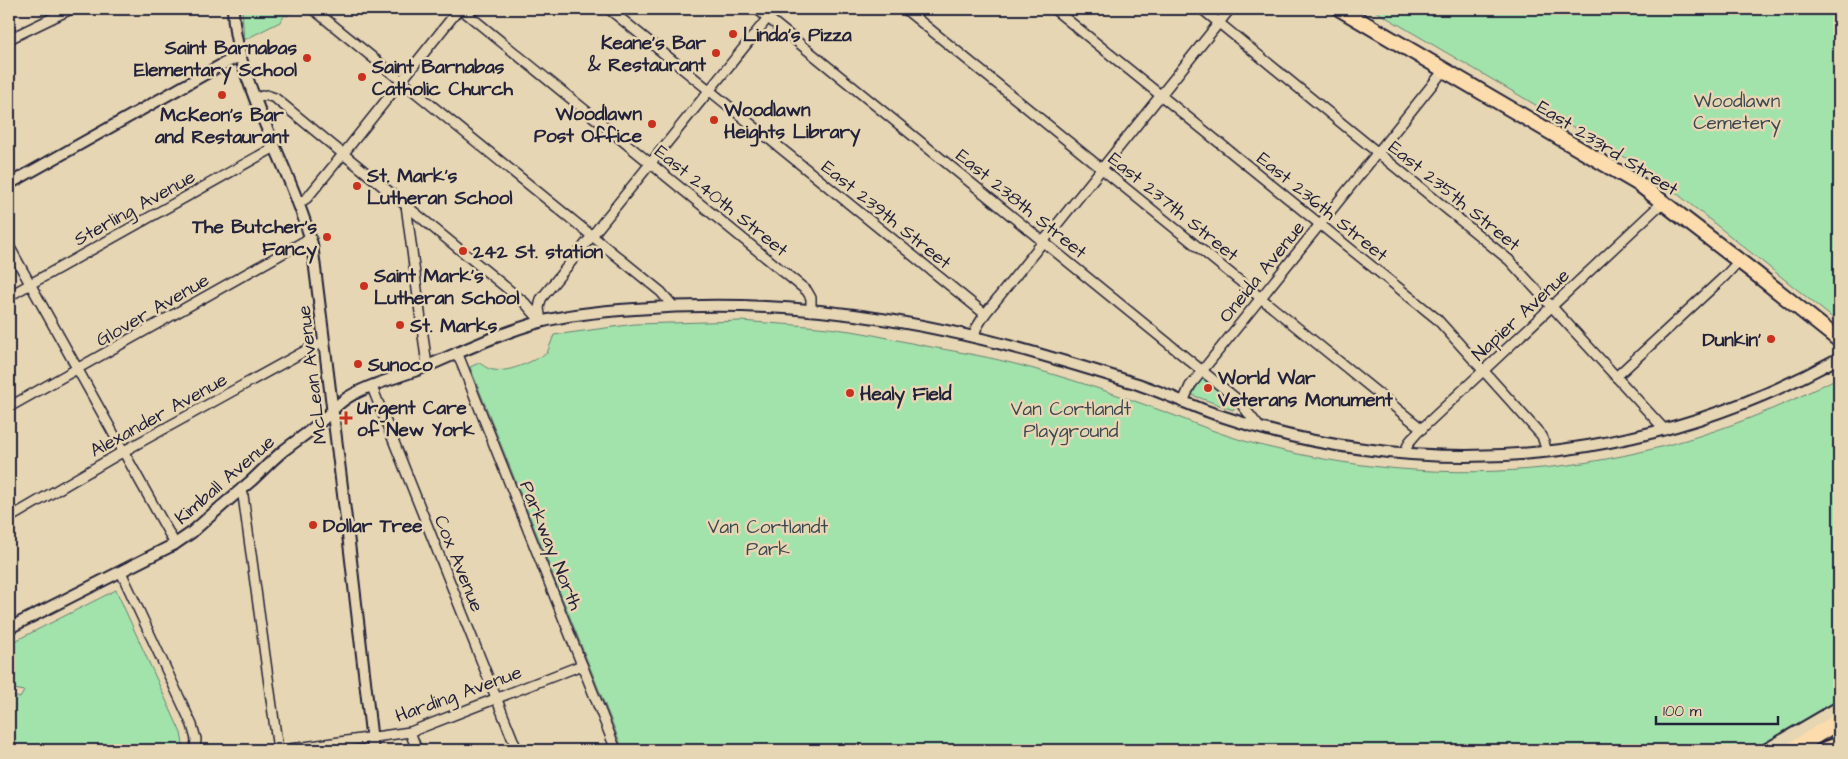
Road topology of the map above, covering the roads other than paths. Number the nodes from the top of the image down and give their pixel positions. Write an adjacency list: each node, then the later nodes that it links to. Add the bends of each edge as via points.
1 (71, 9): 15 (street)
2 (233, 9): 16 (street, McLean Avenue)
3 (312, 9): 18 (street)
4 (460, 9): 18 (street); 25 (street, East 240th Street)
5 (609, 9): 19 (street, East 239th Street)
6 (757, 9): 13 (street, East 238th Street)
7 (775, 9): 13 (street)
8 (905, 9): 26 (street, East 237th Street)
9 (1054, 9): 20 (street, East 236th Street)
10 (1202, 9): 14 (street, East 235th Street)
11 (1230, 9): 14 (street)
12 (1340, 9): 17 (main road, East 233rd Street)
13 (768, 18): 19 (street); 34 (street, East 238th Street)
14 (1219, 23): 20 (street); 24 (street, East 235th Street)
15 (9, 39)
16 (240, 56): 21 (street, McLean Avenue); 27 (street)
17 (1444, 70): 24 (street, Oneida Avenue); 28 (main road, East 233rd Street, via 1633,180)
18 (402, 81): 23 (street); 32 (street)
19 (710, 90): 25 (street); 43 (street, East 239th Street)
20 (1160, 95): 26 (street); 31 (street, East 236th Street)
21 (255, 98): 22 (street, McLean Avenue); 23 (street, via 266,95 275,98)
22 (275, 147): 29 (street, McLean Avenue); 37 (street, Sterling Avenue)
23 (344, 153): 29 (street, via 307,198); 30 (street)
24 (1378, 153): 31 (street, Oneida Avenue); 41 (street, East 235th Street, via 1503,254)
25 (651, 162): 32 (street); 42 (street, East 240th Street, via 808,291)
26 (1102, 168): 34 (street); 39 (street, East 237th Street)
27 (9, 184)
28 (1663, 202): 36 (main road, East 233rd Street); 41 (street, Napier Avenue)
29 (298, 204): 33 (street, McLean Avenue)
30 (406, 205): 44 (street, via 529,306); 50 (street)
31 (1320, 224): 39 (street, Oneida Avenue); 53 (street, East 236th Street, via 1438,319)
32 (592, 237): 40 (street); 44 (street, via 540,302)
33 (310, 238): 47 (street, McLean Avenue); 51 (street, Glover Avenue)
34 (1043, 242): 43 (street); 52 (street, East 238th Street)
35 (9, 246): 37 (street)
36 (1739, 261): 46 (main road, East 233rd Street); 54 (street)
37 (30, 284): 38 (street, Sterling Avenue); 51 (street)
38 (9, 296)
39 (1260, 298): 52 (street, Oneida Avenue); 60 (street, East 237th Street)
40 (674, 306): 42 (street, Kimball Avenue); 44 (street, Kimball Avenue, via 617,310)
41 (1552, 306): 53 (street, Napier Avenue); 54 (street, East 235th Street)
42 (811, 310): 45 (street, Kimball Avenue)
43 (985, 314): 45 (street)
44 (541, 322): 48 (street, Kimball Avenue)
45 (974, 337): 56 (street, Kimball Avenue, via 1128,380)
46 (1839, 340)
47 (325, 343): 58 (street, McLean Avenue); 62 (street, Alexander Avenue, via 314,346)
48 (457, 352): 50 (street, Kimball Avenue); 70 (street, Parkway North)
49 (1839, 358): 61 (street, Kimball Avenue, via 1757,398)
50 (427, 366): 55 (street, Kimball Avenue)
51 (78, 369): 57 (street, Glover Avenue); 62 (street)
52 (1202, 371): 56 (street, Oneida Avenue); 59 (street, East 238th Street, via 1242,403)
53 (1483, 372): 60 (street, Napier Avenue); 63 (street, East 236th Street, via 1542,436)
54 (1616, 377): 61 (street, East 235th Street)
55 (372, 387): 58 (street, Kimball Avenue, via 343,401); 71 (street, Cox Avenue)
56 (1182, 402): 59 (street, Kimball Avenue)
57 (9, 407)
58 (333, 410): 65 (street, Kimball Avenue); 75 (street, McLean Avenue)
59 (1260, 428): 64 (street, Kimball Avenue, via 1323,443)
60 (1422, 429): 64 (street, Napier Avenue)
61 (1664, 430): 63 (street, Kimball Avenue)
62 (124, 451): 66 (street, Alexander Avenue); 67 (street)
63 (1547, 452): 64 (street, Kimball Avenue, via 1466,456)
64 (1404, 453)
65 (242, 488): 67 (street, Kimball Avenue); 78 (street)
66 (9, 518)
67 (175, 544): 68 (street, Kimball Avenue)
68 (121, 572): 69 (street, Kimball Avenue); 77 (street, via 192,725)
69 (9, 628)
70 (582, 665): 71 (street, Harding Avenue); 83 (street, Parkway North)
71 (496, 698): 74 (street, Harding Avenue); 82 (street, Cox Avenue)
72 (1839, 708): 84 (main road)
73 (1839, 721): 85 (highway)
74 (410, 732): 75 (street, Harding Avenue); 81 (street)
75 (372, 737): 79 (street, Harding Avenue); 80 (street, McLean Avenue)
76 (1839, 745): 86 (highway)
77 (195, 750)
78 (278, 750)
79 (283, 750)
80 (373, 750)
81 (417, 750)
82 (517, 750)
83 (616, 750)
84 (1767, 750)
85 (1792, 750)
86 (1825, 750)

